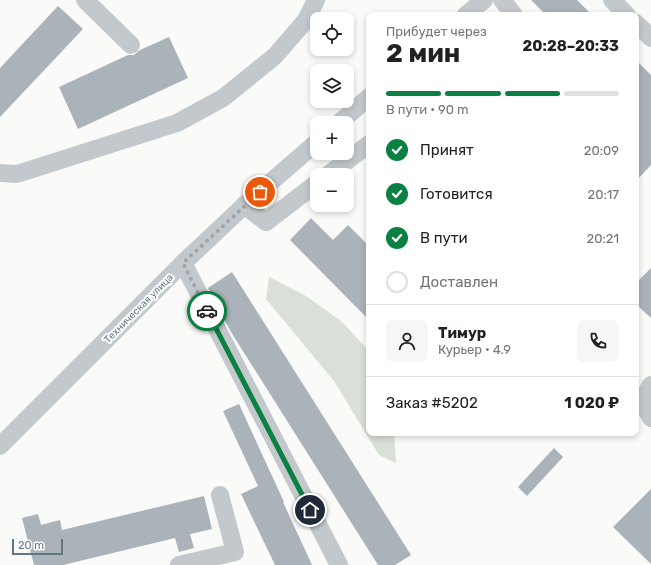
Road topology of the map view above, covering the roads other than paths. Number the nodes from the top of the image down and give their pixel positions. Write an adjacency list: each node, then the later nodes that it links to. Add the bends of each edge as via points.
1 (85, 0): 11 (lane)
2 (316, 0): 17 (lane, via 306,20 275,56 223,98 176,123 18,174)
3 (484, 0): 6 (lane)
4 (502, 0): 7 (lane)
5 (612, 0): 8 (lane)
6 (470, 12)
7 (512, 12)
8 (624, 12)
9 (639, 26): 10 (lane)
10 (651, 38)
11 (131, 45)
12 (366, 100): 13 (lane)
13 (347, 116)
14 (366, 146): 16 (lane)
15 (310, 148): 19 (lane, Техническая улица)
16 (337, 168)
17 (0, 173)
18 (310, 188): 19 (lane, via 266,222)
19 (244, 205): 20 (lane, Техническая улица)
20 (183, 263): 23 (lane, Техническая улица); 26 (lane)
21 (651, 385): 22 (lane, via 641,400)
22 (651, 418)
23 (0, 446)
24 (220, 496): 25 (lane, via 235,552)
25 (179, 565)
26 (339, 565)

